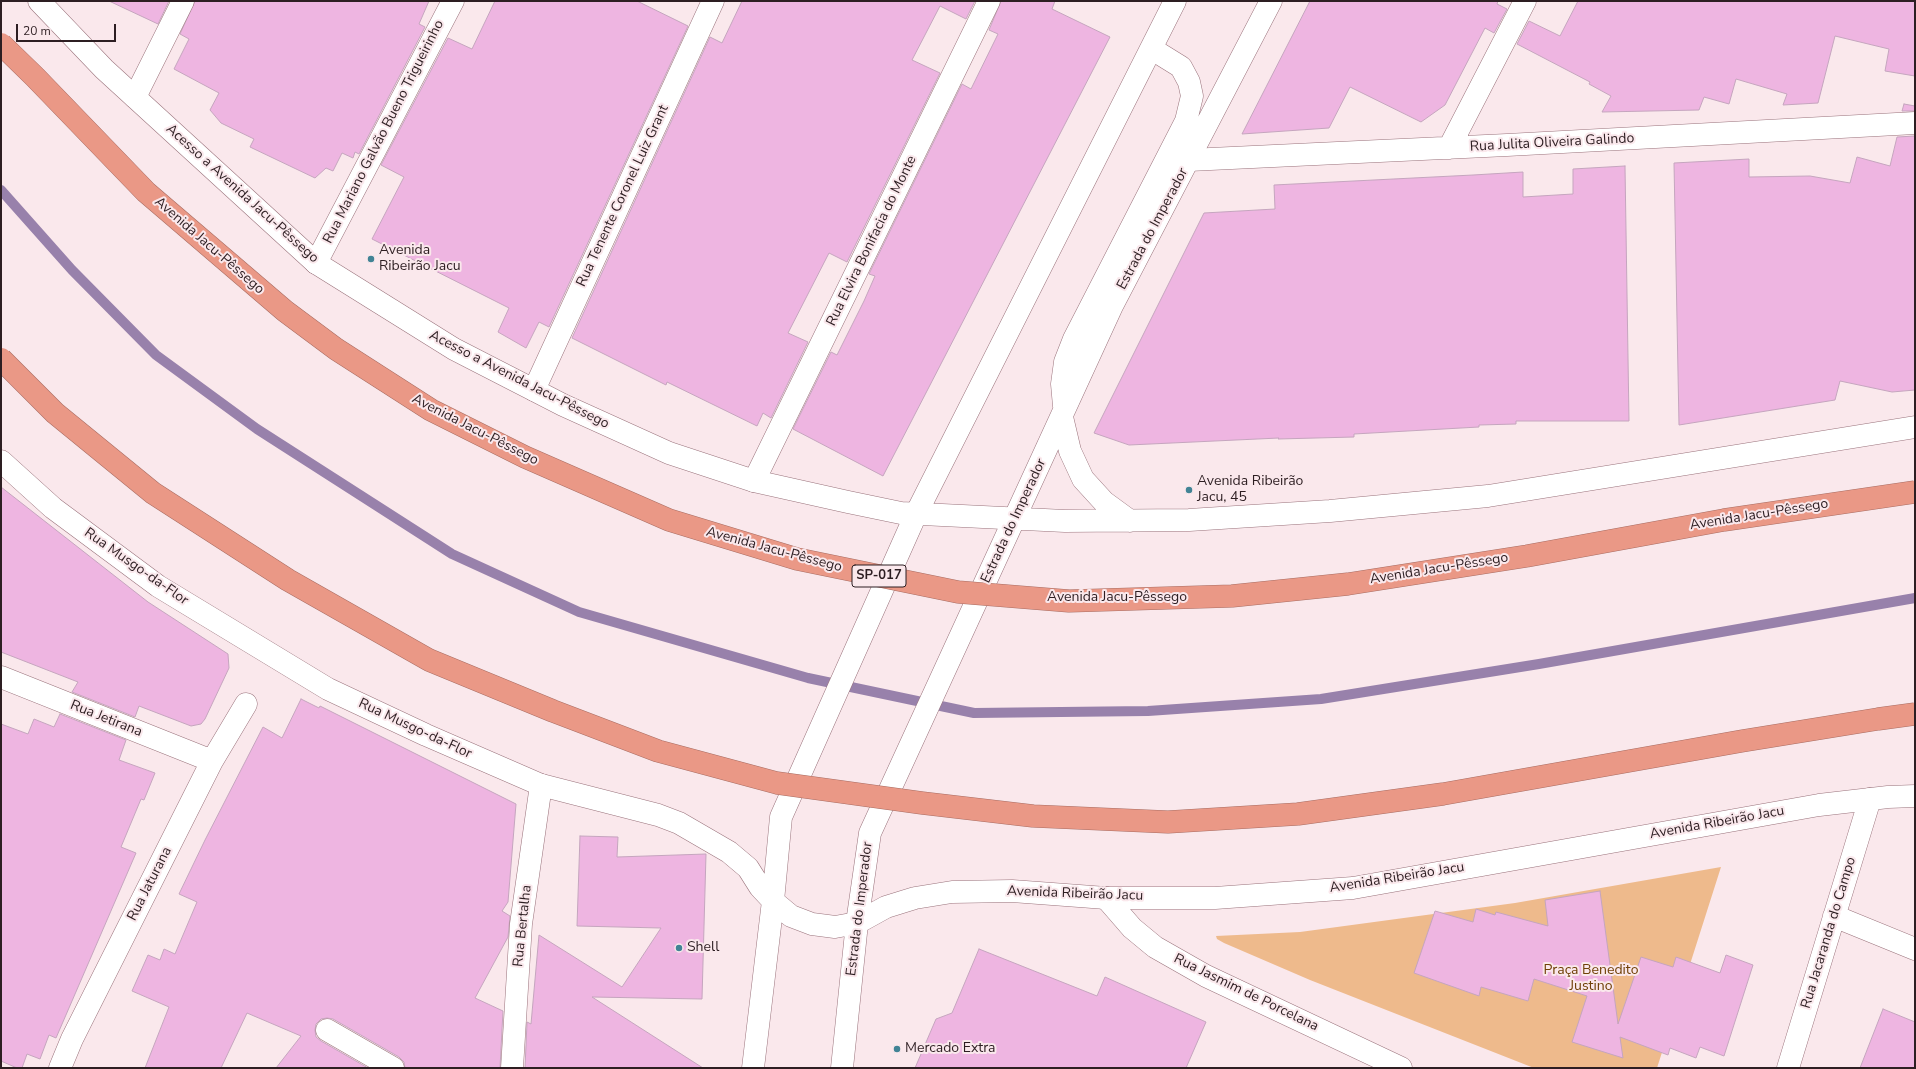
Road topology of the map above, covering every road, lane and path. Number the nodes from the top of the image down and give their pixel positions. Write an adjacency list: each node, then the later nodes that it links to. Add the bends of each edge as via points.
1 (39, 1): 11 (street, Acesso a Avenida Jacu-Pêssego, via 104,70)
2 (182, 1): 11 (street)
3 (452, 1): 15 (street, Rua Mariano Galvão Bueno Trigueirinho)
4 (713, 1): 17 (street, Rua Tenente Coronel Luiz Grant)
5 (989, 1): 21 (street, Rua Elvira Bonifacia do Monte)
6 (1175, 1): 10 (street)
7 (1270, 1): 14 (street, Estrada do Imperador)
8 (1524, 1): 13 (street)
9 (1, 44): 22 (highway, Avenida Jacu-Pêssego / SP-017, bridge, via 146,192 285,311 336,349 431,410 525,457 669,520 797,559 958,592 1069,601 1232,596 1348,584 1527,556 1724,520)
10 (1152, 49): 18 (street, via 1181,67 1189,82 1191,102 1186,122 1074,339 1065,362); 23 (street)
11 (135, 97): 15 (street, Acesso a Avenida Jacu-Pêssego)
12 (1915, 123): 13 (street, Rua Julita Oliveira Galindo)
13 (1450, 148): 14 (street, Rua Julita Oliveira Galindo)
14 (1189, 160): 18 (street, Estrada do Imperador, via 1112,306)
15 (316, 263): 17 (street, Acesso a Avenida Jacu-Pêssego, via 454,349)
16 (1, 359): 28 (highway, bridge, via 55,413 154,493 288,580 429,660 658,751 777,783 1033,816 1168,822 1298,814 1443,794 1878,718)
17 (534, 390): 21 (street, Acesso a Avenida Jacu-Pêssego, via 632,438)
18 (1063, 414): 24 (street, Estrada do Imperador); 25 (street, via 1070,451 1083,479 1104,502)
19 (1915, 427): 25 (street, via 1488,496 1330,511)
20 (1, 461): 30 (street, Rua Musgo-da-Flor, via 53,508 158,586 314,681 426,735)
21 (754, 481): 23 (street, Acesso a Avenida Jacu-Pêssego, via 901,513)
22 (1915, 492)
23 (916, 514): 24 (street, Acesso a Avenida Jacu-Pêssego); 34 (street, via 781,817)
24 (1015, 519): 25 (street); 36 (street, Estrada do Imperador, via 870,833)
25 (1130, 521)
26 (1, 677): 29 (street, Rua Jetirana)
27 (246, 704): 29 (street, Rua Jaturana)
28 (1915, 714)
29 (212, 761): 39 (street, Rua Jaturana, via 72,1039)
30 (541, 785): 34 (street, Rua Musgo-da-Flor, via 658,815 679,823 729,852 748,868); 41 (street, Rua Bertalha, via 521,924)
31 (1915, 796): 32 (street, Avenida Ribeirão Jacu)
32 (1870, 799): 33 (street, Avenida Ribeirão Jacu, via 1820,805 1353,888 1215,898); 35 (street, Rua Jacaranda do Campo)
33 (1106, 898): 36 (street, Avenida Ribeirão Jacu, via 1012,891 952,892 915,898 886,907); 44 (street, Rua Jasmim de Porcelana, via 1132,928 1162,950 1206,976)
34 (773, 901): 36 (street, Rua Musgo-da-Flor, via 791,916 812,924 835,927); 42 (street)
35 (1834, 916): 37 (street); 45 (street, Rua Jacaranda do Campo)
36 (857, 923): 43 (street, Estrada do Imperador)
37 (1915, 948)
38 (326, 1030): 40 (street)
39 (60, 1068)
40 (393, 1068)
41 (512, 1068)
42 (753, 1068)
43 (842, 1068)
44 (1401, 1068)
45 (1788, 1068)

